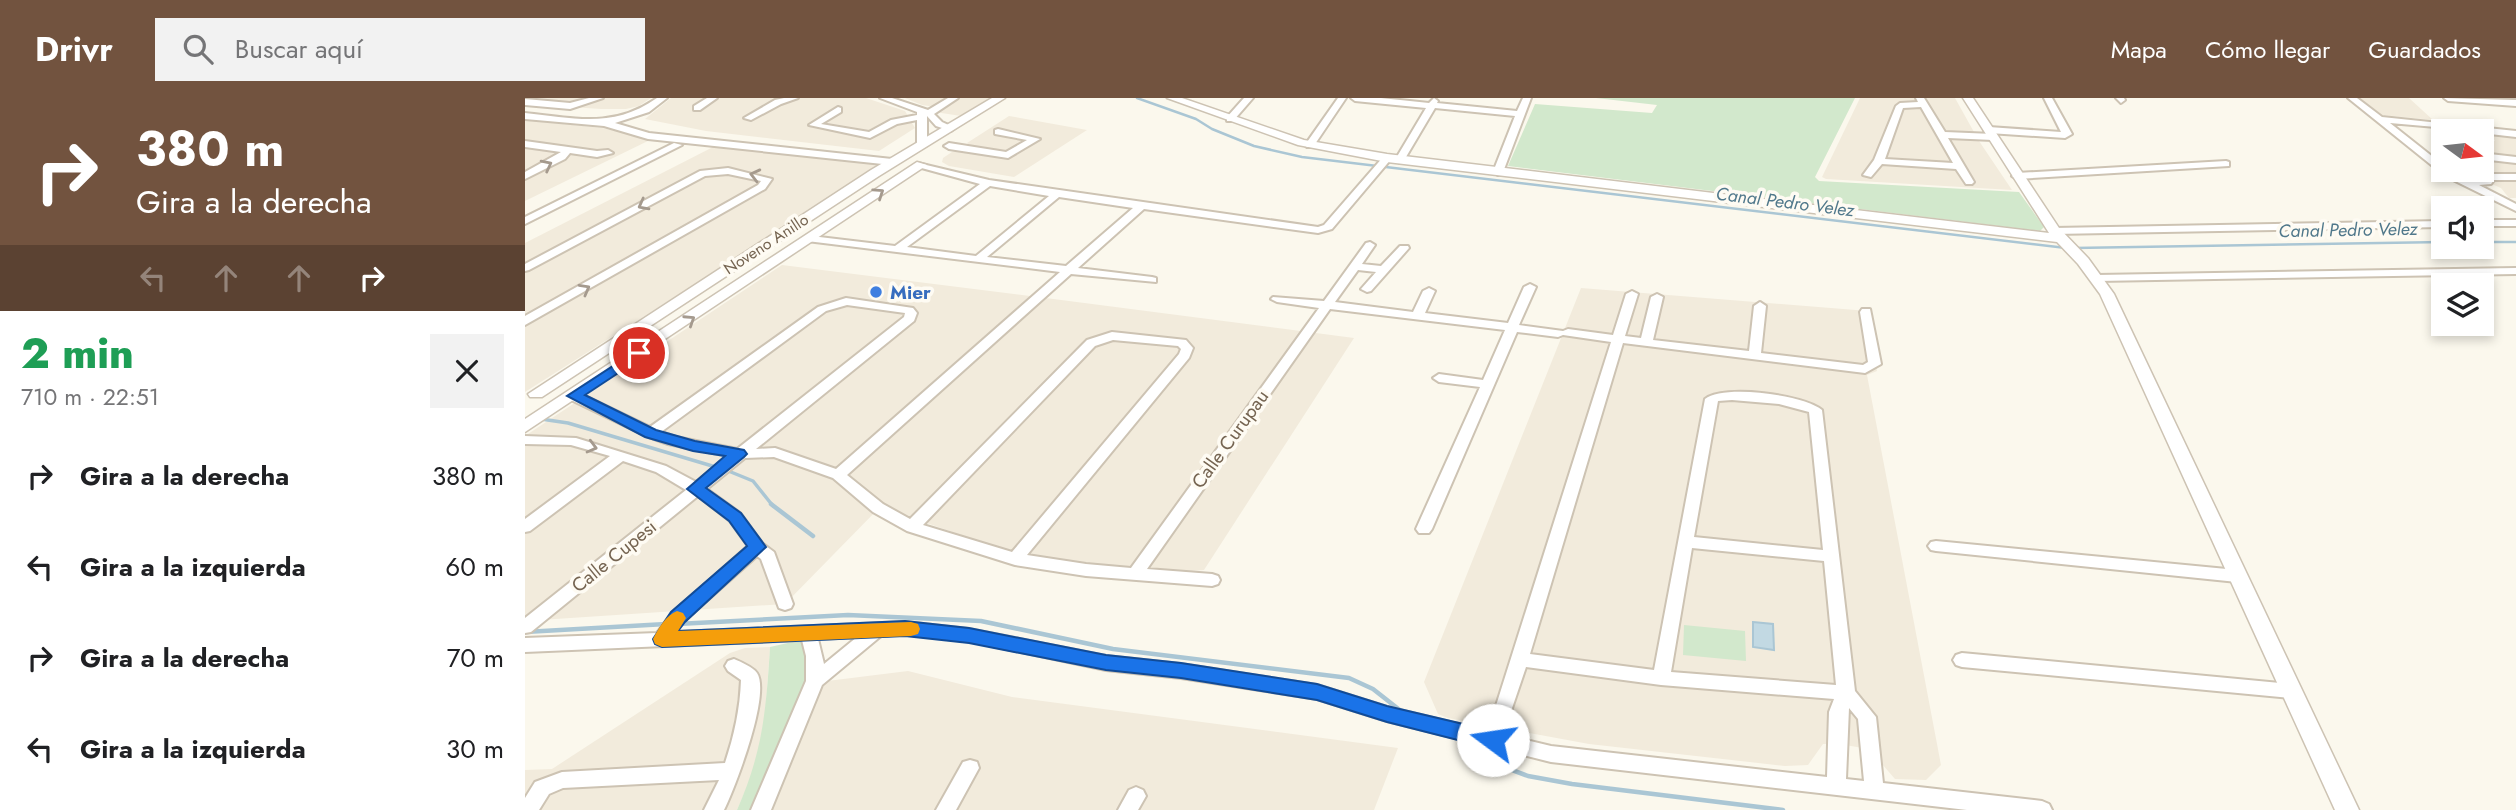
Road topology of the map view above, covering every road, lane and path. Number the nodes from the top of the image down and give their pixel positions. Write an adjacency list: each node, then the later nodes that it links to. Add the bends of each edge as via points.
1 (549, 98): 20 (street)
2 (599, 98): 20 (street, via 570,106)
3 (663, 98): 32 (street, via 633,115)
4 (713, 98): 24 (street)
5 (765, 98): 21 (street)
6 (794, 98): 21 (street)
7 (884, 98): 26 (street)
8 (954, 98): 26 (street)
9 (1000, 98): 38 (street, Noveno Anillo)
10 (1172, 98): 30 (street)
11 (1249, 98): 30 (street)
12 (1342, 98): 41 (street)
13 (1355, 98): 22 (street)
14 (1527, 98): 27 (street)
15 (1968, 98): 35 (street)
16 (2048, 98): 35 (street, via 2067,134)
17 (2353, 98): 31 (street)
18 (2448, 98): 23 (street)
19 (1921, 101): 36 (street); 47 (street, via 1900,106)
20 (530, 102)
21 (778, 102): 29 (street)
22 (1433, 102): 27 (street); 45 (street, via 1418,132)
23 (2516, 103)
24 (697, 108)
25 (838, 110): 26 (street, via 813,125 870,135)
26 (924, 114): 38 (street, via 939,124); 40 (street)
27 (1520, 114): 52 (street)
28 (525, 116): 32 (street)
29 (748, 118)
30 (1230, 119): 41 (street)
31 (2381, 120): 34 (street); 61 (street, via 2448,174)
32 (605, 123): 48 (street, via 648,136)
33 (997, 132): 38 (street, via 1035,139 1008,155)
34 (2516, 134)
35 (1992, 136): 36 (street); 55 (street)
36 (1942, 137): 51 (street)
37 (525, 144): 42 (street)
38 (947, 144): 40 (street, Noveno Anillo); 50 (street)
39 (677, 145): 66 (street)
40 (922, 145): 48 (street, Noveno Anillo)
41 (1310, 145): 45 (street)
42 (566, 150): 43 (street); 54 (street, one-way to 42, via 562,157)
43 (608, 153)
44 (2494, 157): 46 (street)
45 (1391, 160): 52 (street); 64 (street, via 1323,229)
46 (2516, 160)
47 (1879, 161): 51 (street); 53 (street)
48 (892, 162): 50 (street); 101 (street, Noveno Anillo)
49 (2226, 164): 55 (street)
50 (921, 165): 60 (street); 70 (street, Noveno Anillo, one-way to 50)
51 (1958, 166): 58 (street)
52 (1497, 172): 71 (street)
53 (1868, 175)
54 (525, 176)
55 (2017, 176): 71 (street)
56 (2494, 177): 57 (street)
57 (2516, 177)
58 (1969, 182)
59 (2488, 182): 61 (street); 63 (street)
60 (988, 183): 62 (street); 74 (street)
61 (2468, 183): 63 (street)
62 (1057, 194): 64 (street); 75 (street)
63 (2492, 194): 65 (street)
64 (1142, 205): 78 (street)
65 (2516, 208)
66 (525, 221)
67 (2494, 223): 68 (street)
68 (2516, 223)
69 (2431, 225): 71 (street)
70 (811, 239): 74 (street); 100 (street, Noveno Anillo, one-way to 70)
71 (2065, 242): 81 (street)
72 (1370, 245): 76 (street, Calle Curupau)
73 (1404, 247): 79 (street)
74 (896, 250): 75 (street)
75 (977, 260): 78 (street)
76 (1354, 266): 79 (street); 89 (street, Calle Curupau)
77 (525, 268): 93 (street, one-way to 77, via 762,187 767,178 728,171 703,173)
78 (1067, 270): 82 (street); 106 (street)
79 (1384, 270): 84 (street)
80 (2516, 271): 81 (street)
81 (2097, 278): 117 (street)
82 (1152, 280)
83 (1530, 287): 94 (street)
84 (1367, 289)
85 (1429, 291): 92 (street)
86 (1632, 294): 95 (street)
87 (1657, 297): 96 (street)
88 (1277, 299): 89 (street)
89 (1326, 305): 92 (street); 116 (street, Calle Curupau)
90 (1760, 306): 97 (street)
91 (1866, 312): 97 (street, via 1875,364 1871,368)
92 (1418, 316): 94 (street)
93 (525, 321)
94 (1513, 327): 95 (street); 99 (street)
95 (1618, 339): 96 (street); 125 (street)
96 (1646, 342): 97 (street)
97 (1755, 355)
98 (1439, 377): 99 (street)
99 (1487, 384): 110 (street)
100 (575, 396): 101 (street); 102 (street, Noveno Anillo); 103 (street)
101 (530, 397)
102 (527, 431): 104 (street, one-way to 104)
103 (651, 433): 105 (street); 105 (street, Calle Cupesi, via 822,309 846,302 909,310 910,318)
104 (621, 455): 107 (street); 108 (street)
105 (734, 458): 106 (street, via 775,452); 107 (street, Calle Cupesi)
106 (838, 475): 109 (street, via 878,508)
107 (695, 489): 113 (street, via 735,517); 120 (street, Calle Cupesi)
108 (525, 527)
109 (912, 527): 115 (street); 115 (street, via 1091,344 1112,336 1182,343 1187,348 1185,355)
110 (1424, 529)
111 (1685, 542): 114 (street); 114 (street, via 1713,400 1727,395 1819,409); 128 (street)
112 (1936, 546): 117 (street)
113 (757, 547): 119 (street, via 768,556); 121 (street)
114 (1832, 556): 131 (street)
115 (1015, 559): 116 (street)
116 (1135, 574): 118 (street)
117 (2237, 576): 130 (street)
118 (1212, 580)
119 (785, 604)
120 (528, 625)
121 (670, 628): 123 (street); 124 (street)
122 (878, 629): 123 (street); 129 (street); 135 (street, via 969,635 1106,663 1317,692 1551,754)
123 (806, 633): 129 (street, via 811,638)
124 (525, 645)
125 (1520, 659): 128 (street); 132 (street)
126 (1962, 660): 130 (street)
127 (734, 666): 134 (street, via 750,677 750,695 745,729)
128 (1661, 678): 131 (street)
129 (815, 681): 141 (street)
130 (2291, 691): 144 (street)
131 (1846, 693): 135 (street, via 1838,712); 137 (street, via 1867,717)
132 (1503, 712)
133 (970, 768): 142 (street)
134 (729, 771): 136 (street, via 562,780); 140 (street)
135 (1836, 786): 137 (street)
136 (533, 788): 139 (street)
137 (1874, 791): 138 (street)
138 (1950, 805): 143 (street)
139 (528, 810)
140 (714, 810)
141 (761, 810)
142 (946, 810)
143 (2042, 810)
144 (2347, 810)

